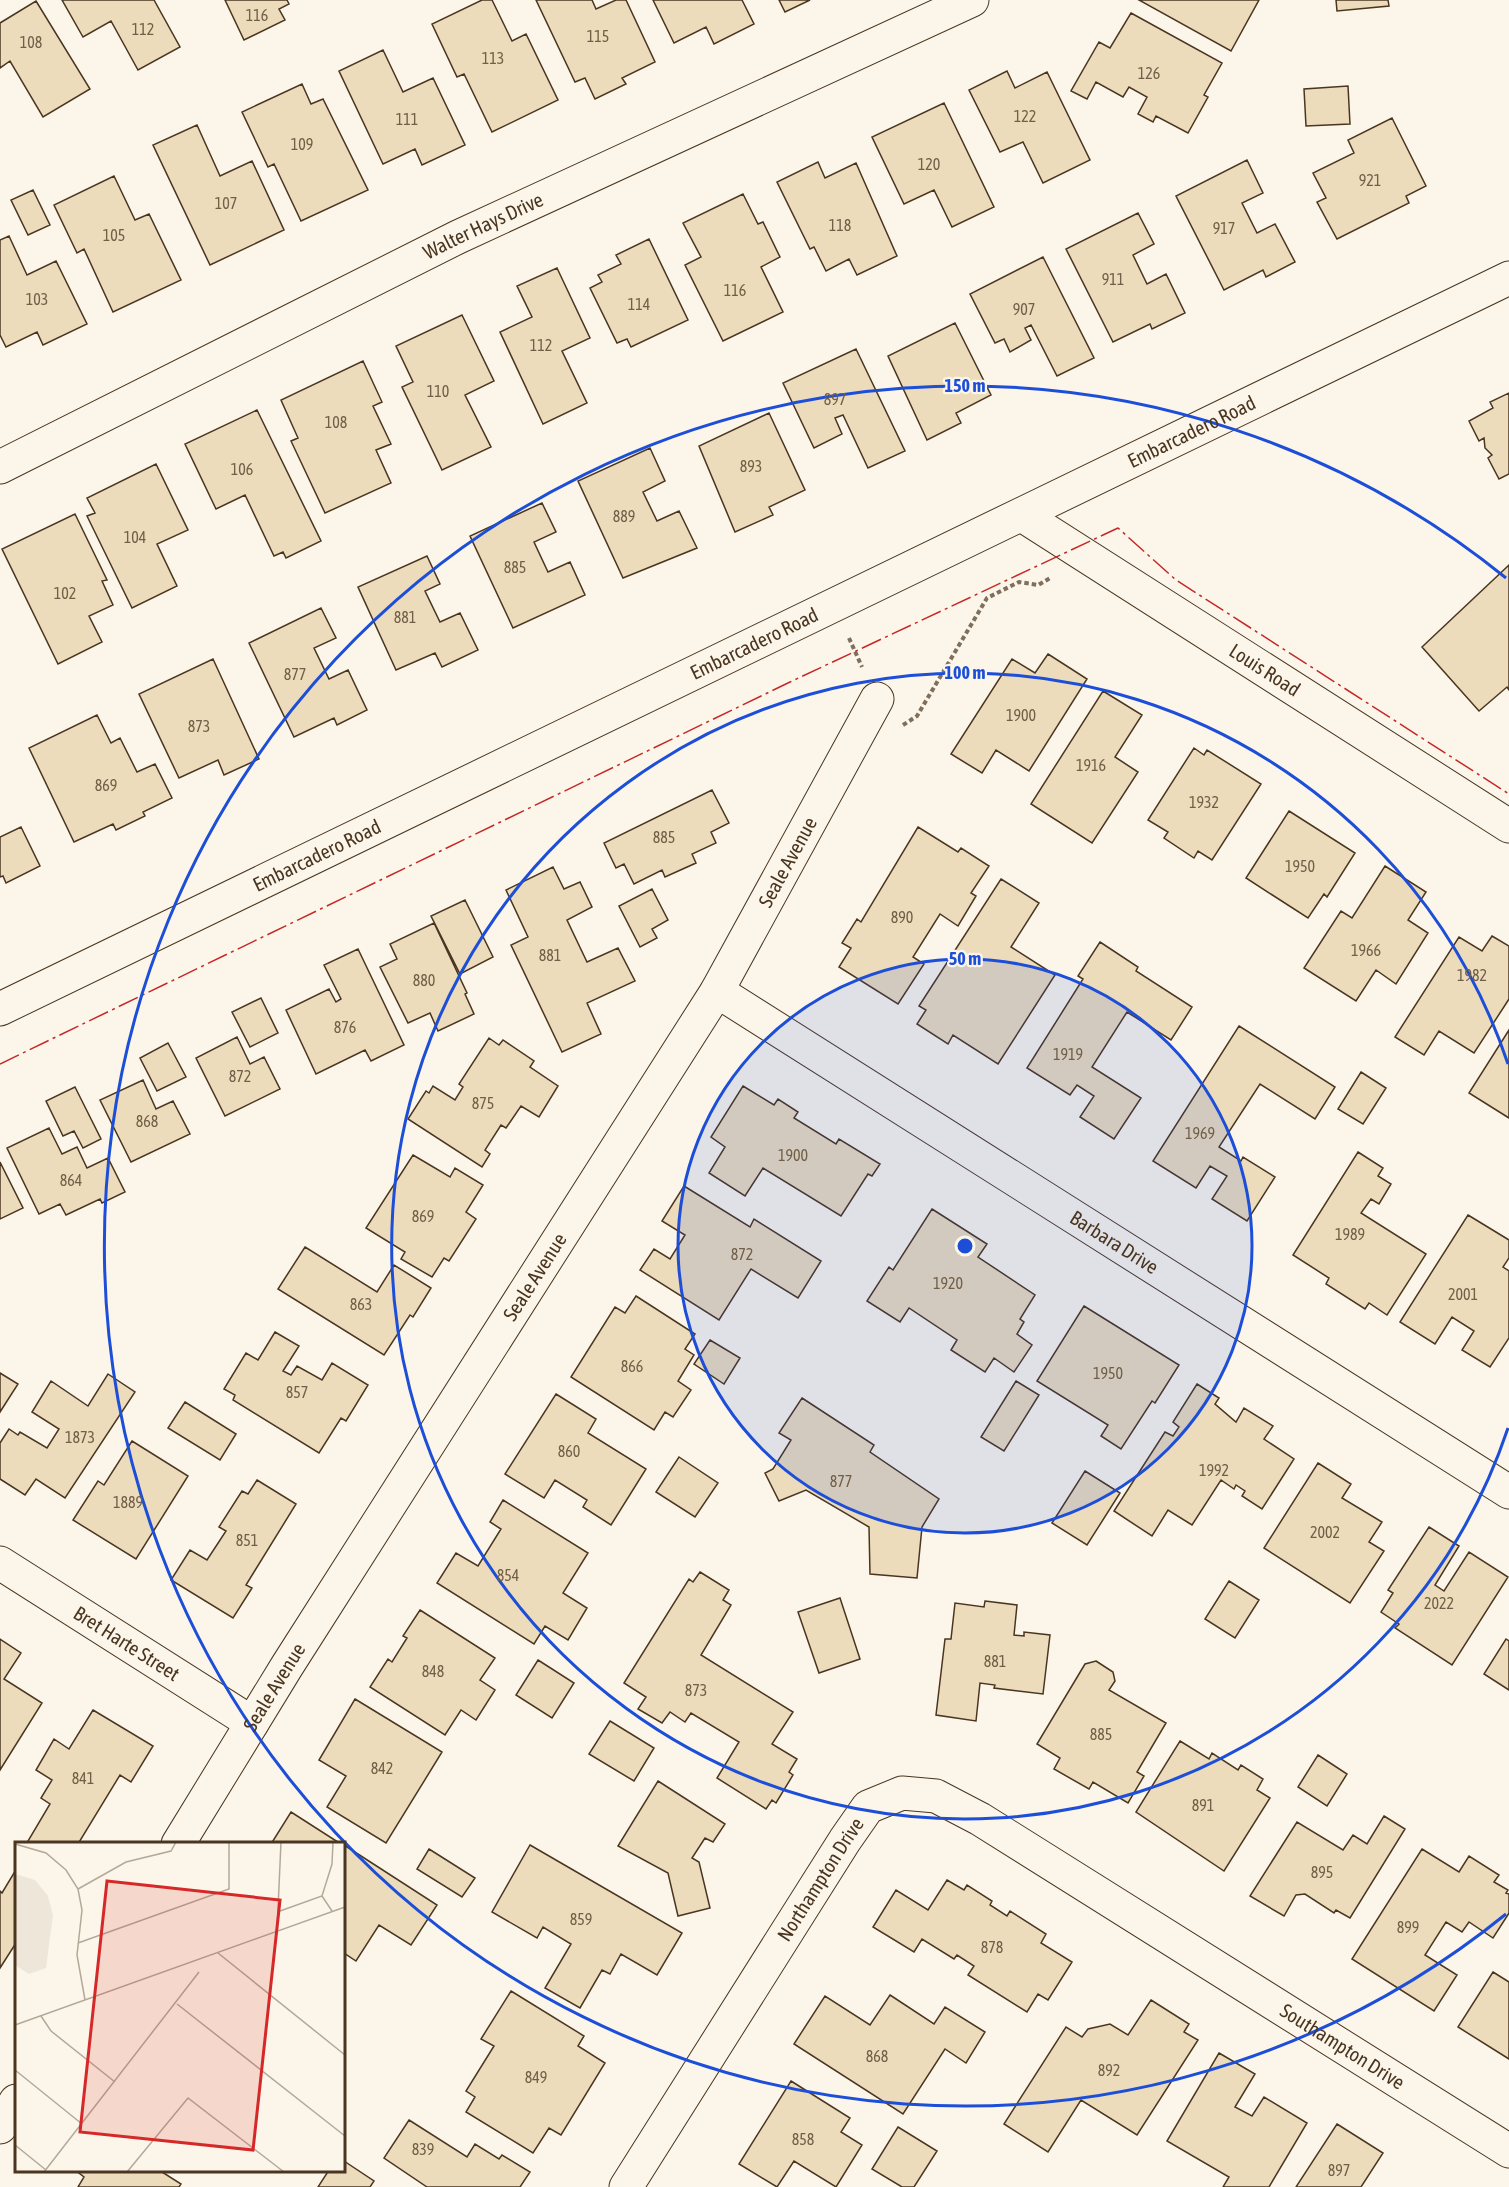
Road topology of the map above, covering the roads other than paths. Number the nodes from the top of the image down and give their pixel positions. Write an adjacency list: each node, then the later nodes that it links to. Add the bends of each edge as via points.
1 (972, 0): 3 (street, Walter Hays Drive, via 458,237)
2 (1509, 279): 4 (street, Embarcadero Road)
3 (0, 467)
4 (1022, 515): 6 (street, Louis Road); 8 (street, Embarcadero Road)
5 (877, 699): 7 (street, Seale Avenue)
6 (1509, 826)
7 (717, 992): 9 (street, Barbara Drive); 11 (street, Seale Avenue)
8 (0, 1009)
9 (1509, 1492)
10 (0, 1563): 11 (street, Bret Harte Street)
11 (252, 1723): 12 (street, Seale Avenue)
12 (179, 1842)
13 (1176, 1941): 14 (street, Southampton Drive); 15 (street, Northampton Drive, via 980,1819 936,1796 902,1793 868,1807)
14 (1509, 2151)
15 (626, 2187)

